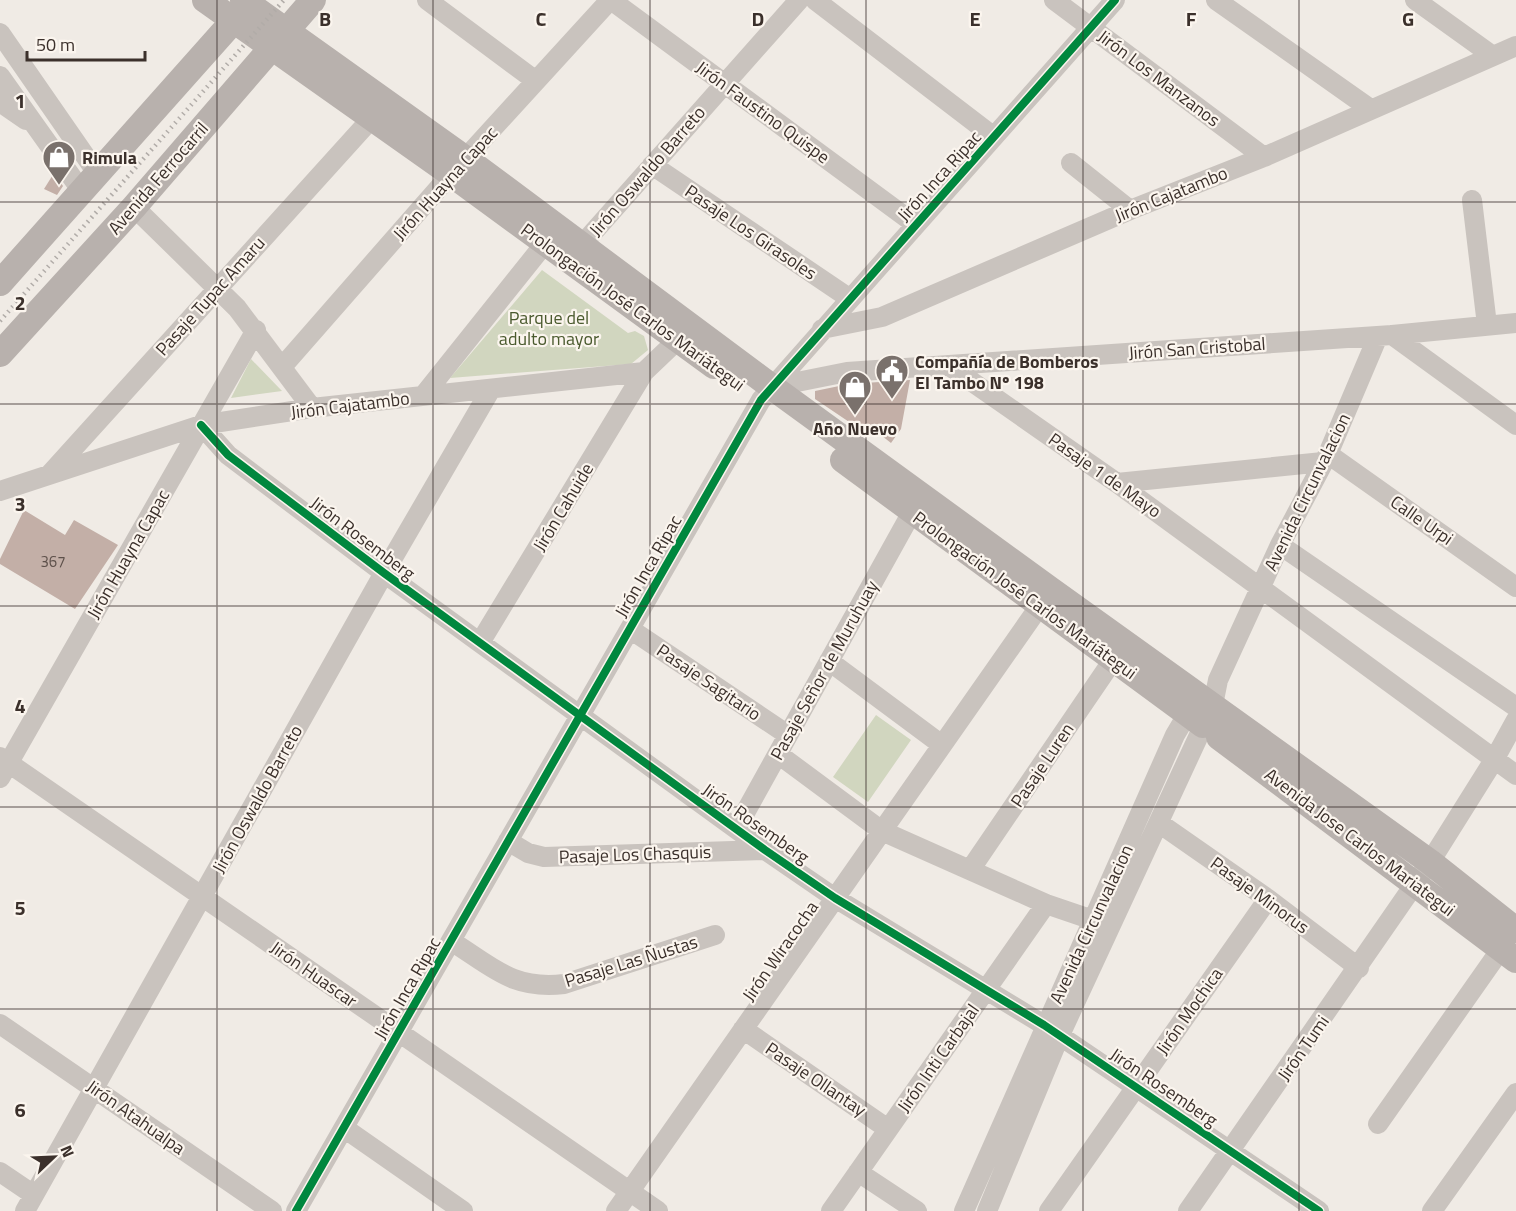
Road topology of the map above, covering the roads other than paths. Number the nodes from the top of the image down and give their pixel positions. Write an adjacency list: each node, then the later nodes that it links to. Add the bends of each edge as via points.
1 (206, 0): 11 (main road, Prolongación José Carlos Mariátegui)
2 (313, 0): 14 (main road, Avenida Ferrocarril)
3 (427, 0): 18 (street)
4 (610, 0): 18 (street, Jirón Huayna Capac); 19 (street, Jirón Faustino Quispe)
5 (799, 0): 19 (street, Jirón Oswaldo Barreto)
6 (815, 0): 24 (street)
7 (1054, 0): 12 (street, Jirón Los Manzanos)
8 (1115, 0): 12 (street, Jirón Inca Ripac)
9 (1216, 0): 21 (street)
10 (1415, 0): 16 (street)
11 (245, 6): 14 (main road, Prolongación José Carlos Mariátegui); 29 (main road)
12 (1091, 26): 24 (street, Jirón Inca Ripac); 25 (street, Jirón Los Manzanos)
13 (0, 33): 29 (street)
14 (279, 39): 22 (main road, Prolongación José Carlos Mariátegui); 28 (main road, Prolongación José Carlos Mariátegui); 31 (main road, Avenida Ferrocarril)
15 (1516, 46): 16 (street, Jirón Cajatambo)
16 (1493, 56): 21 (street, Jirón Cajatambo)
17 (0, 76): 23 (street)
18 (536, 81): 28 (street, Jirón Huayna Capac)
19 (725, 84): 27 (street, Jirón Oswaldo Barreto); 33 (street, Jirón Faustino Quispe)
20 (0, 102): 23 (street)
21 (1369, 108): 25 (street, Jirón Cajatambo)
22 (372, 118): 28 (main road, Prolongación José Carlos Mariátegui); 37 (street, Pasaje Tupac Amaru)
23 (36, 126): 29 (street)
24 (993, 137): 33 (street, Jirón Inca Ripac)
25 (1264, 157): 32 (street, Jirón Cajatambo)
26 (1071, 163): 32 (street)
27 (652, 165): 35 (street, Jirón Oswaldo Barreto); 38 (street, Pasaje Los Girasoles)
28 (459, 167): 34 (main road, Prolongación José Carlos Mariátegui); 47 (street, Jirón Huayna Capac)
29 (89, 182): 36 (main road)
30 (1472, 200): 40 (street)
31 (134, 207): 37 (street); 45 (main road, Avenida Ferrocarril)
32 (1130, 210): 41 (street, Jirón Cajatambo, via 882,317)
33 (915, 224): 38 (street, Jirón Inca Ripac)
34 (551, 236): 35 (main road, Prolongación José Carlos Mariátegui); 51 (street)
35 (574, 253): 43 (main road, Prolongación José Carlos Mariátegui)
36 (0, 283)
37 (218, 288): 42 (street); 56 (street, Pasaje Tupac Amaru)
38 (849, 298): 41 (street, Jirón Inca Ripac)
39 (1516, 324): 40 (street, Jirón San Cristobal)
40 (1487, 325): 44 (street, Jirón San Cristobal)
41 (822, 328): 50 (street, Jirón Inca Ripac)
42 (255, 330): 47 (street); 53 (street, Jirón Huayna Capac)
43 (685, 334): 48 (street); 50 (main road, Prolongación José Carlos Mariátegui)
44 (1385, 336): 46 (street, Jirón San Cristobal); 54 (street); 55 (street, Avenida Circunvalacion)
45 (0, 354)
46 (948, 365): 50 (street, Jirón San Cristobal, via 847,372); 57 (street, Pasaje 1 de Mayo)
47 (282, 367): 52 (street)
48 (644, 372): 49 (street, Jirón Cajatambo); 66 (street, Jirón Cahuide)
49 (491, 389): 51 (street, Jirón Cajatambo); 61 (street, Jirón Oswaldo Barreto)
50 (766, 393): 59 (main road, Prolongación José Carlos Mariátegui); 64 (main road, Prolongación José Carlos Mariátegui); 65 (street, Jirón Inca Ripac)
51 (423, 396): 52 (street, Jirón Cajatambo)
52 (312, 408): 53 (street, Jirón Cajatambo)
53 (201, 425): 56 (street, Jirón Cajatambo); 61 (street, Jirón Rosemberg, via 228,455); 77 (street, Jirón Huayna Capac)
54 (1516, 425)
55 (1326, 458): 57 (street); 60 (street, Avenida Circunvalacion); 63 (street, Calle Urpi)
56 (49, 475): 58 (street, Jirón Cajatambo)
57 (1117, 483): 62 (street, Pasaje 1 de Mayo)
58 (0, 490)
59 (912, 512): 64 (main road, Prolongación José Carlos Mariátegui); 68 (street, Pasaje Señor de Muruhuay)
60 (1280, 545): 62 (street, Avenida Circunvalacion); 69 (street)
61 (384, 573): 66 (street, Jirón Rosemberg); 87 (street, Jirón Oswaldo Barreto)
62 (1261, 587): 71 (street, Avenida Circunvalacion); 76 (street, Pasaje 1 de Mayo)
63 (1516, 587)
64 (1045, 598): 67 (main road, Prolongación José Carlos Mariátegui); 71 (main road, Prolongación José Carlos Mariátegui); 74 (street, Jirón Wiracocha)
65 (630, 629): 70 (street, Jirón Inca Ripac); 73 (street, Pasaje Sagitario)
66 (481, 641): 70 (street, Jirón Rosemberg)
67 (1113, 660): 71 (main road, Prolongación José Carlos Mariátegui); 85 (street, Pasaje Luren)
68 (829, 661): 73 (street, Pasaje Señor de Muruhuay); 74 (street)
69 (1516, 707)
70 (581, 715): 80 (street, Jirón Rosemberg); 82 (street, Jirón Inca Ripac)
71 (1204, 715): 79 (street, Avenida Circunvalacion); 84 (main road, Avenida Jose Carlos Mariategui); 86 (main road, Avenida Jose Carlos Mariategui); 91 (street, Avenida Circunvalacion)
72 (1516, 720): 76 (street, Jirón Tumi)
73 (788, 735): 75 (street, Pasaje Señor de Muruhuay)
74 (942, 745): 81 (street, Jirón Wiracocha)
75 (778, 754): 80 (street, Pasaje Señor de Muruhuay); 81 (street)
76 (1494, 760): 78 (street, Pasaje 1 de Mayo); 84 (street, Jirón Tumi)
77 (3, 766): 87 (street, Jirón Huascar)
78 (1516, 775)
79 (1159, 823): 89 (street, Pasaje Minorus); 99 (street, Avenida Circunvalacion)
80 (736, 829): 83 (street, Jirón Rosemberg)
81 (882, 831): 85 (street); 88 (street, Jirón Wiracocha)
82 (508, 841): 83 (street, Pasaje Los Chasquis, via 544,857); 93 (street, Jirón Inca Ripac)
83 (765, 850): 88 (street, Jirón Rosemberg)
84 (1430, 862): 86 (street, Jirón Tumi); 94 (main road, Avenida Jose Carlos Mariategui)
85 (970, 870): 90 (street)
86 (1415, 882): 94 (main road, Avenida Jose Carlos Mariategui); 95 (street, Jirón Tumi)
87 (202, 897): 100 (street, Jirón Huascar); 102 (street, Jirón Oswaldo Barreto)
88 (836, 898): 96 (street, Jirón Rosemberg); 98 (street, Jirón Wiracocha)
89 (1268, 899): 95 (street, Pasaje Minorus); 101 (street, Jirón Mochica)
90 (1046, 904): 91 (street); 96 (street, Jirón Inti Carbajal)
91 (1094, 920): 99 (street, Avenida Circunvalacion)
92 (715, 935): 93 (street, Pasaje Las Ñustas, via 564,984 540,986 517,982)
93 (451, 942): 100 (street, Jirón Inca Ripac)
94 (1511, 946): 105 (street)
95 (1359, 968): 108 (street, Jirón Tumi)
96 (987, 989): 99 (street, Jirón Rosemberg); 107 (street, Jirón Inti Carbajal)
97 (0, 1024): 102 (street, Jirón Atahualpa)
98 (743, 1029): 107 (street, Pasaje Ollantay); 111 (street, Jirón Wiracocha)
99 (1052, 1030): 101 (street, Jirón Rosemberg); 121 (street, Avenida Circunvalacion); 122 (street, Avenida Circunvalacion)
100 (399, 1032): 106 (street, Jirón Inca Ripac); 111 (street, Jirón Huascar)
101 (1137, 1086): 108 (street, Jirón Rosemberg); 123 (street, Jirón Mochica)
102 (94, 1088): 112 (street, Jirón Oswaldo Barreto); 114 (street, Jirón Atahualpa)
103 (1516, 1093): 104 (street)
104 (1508, 1120): 125 (street)
105 (1378, 1124)
106 (344, 1128): 115 (street, Jirón Inca Ripac); 116 (street)
107 (888, 1129): 110 (street, Jirón Inti Carbajal)
108 (1232, 1151): 113 (street, Jirón Rosemberg); 124 (street, Jirón Tumi)
109 (0, 1172): 112 (street)
110 (858, 1172): 119 (street, Jirón Inti Carbajal); 120 (street)
111 (630, 1191): 117 (street, Jirón Wiracocha); 118 (street, Jirón Huascar)
112 (29, 1203)
113 (1317, 1210)
114 (272, 1211)
115 (296, 1211)
116 (463, 1211)
117 (616, 1211)
118 (658, 1211)
119 (831, 1211)
120 (917, 1211)
121 (964, 1211)
122 (987, 1211)
123 (1049, 1211)
124 (1188, 1211)
125 (1432, 1211)

